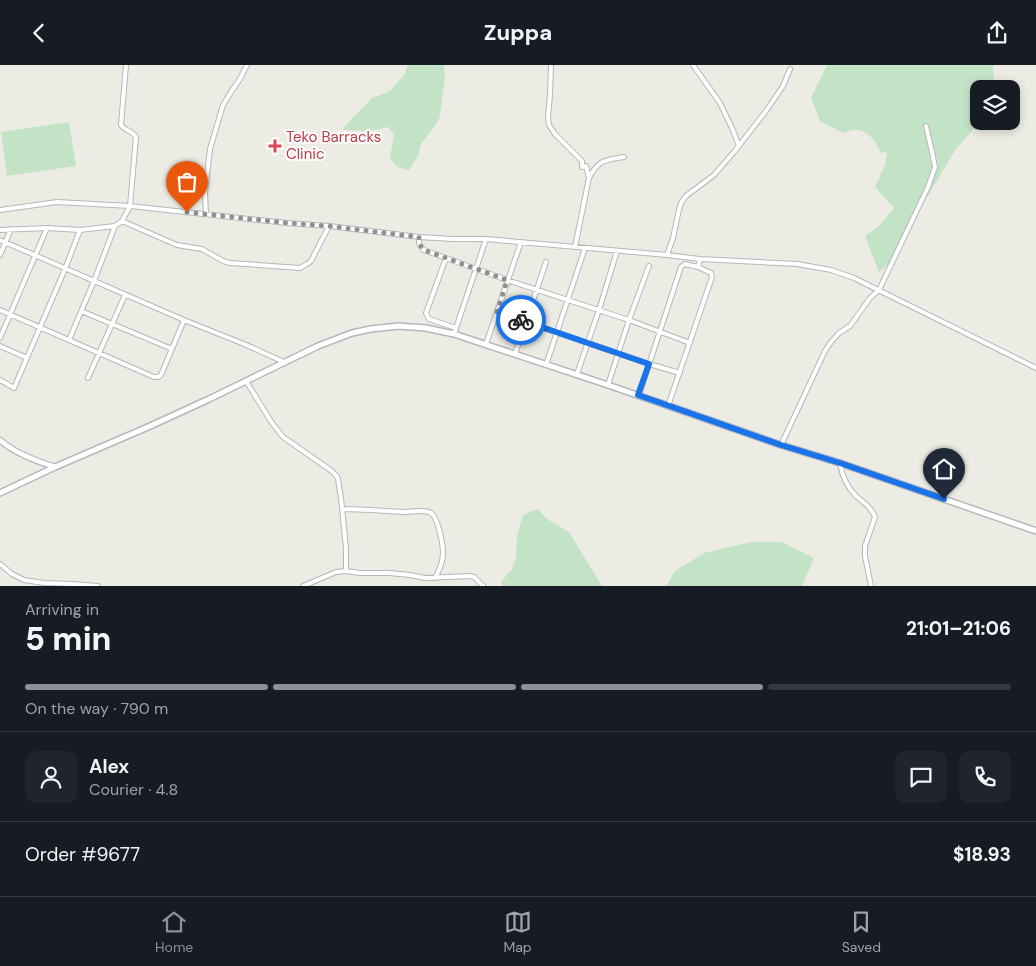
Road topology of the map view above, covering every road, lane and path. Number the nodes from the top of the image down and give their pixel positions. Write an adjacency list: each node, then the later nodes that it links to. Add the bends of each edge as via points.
1 (126, 65): 10 (street, via 122,125 136,137)
2 (246, 65): 12 (street, via 224,105 210,149)
3 (551, 65): 9 (street, via 549,125 582,161 582,167 586,166)
4 (693, 65): 7 (street, via 720,103)
5 (790, 69): 7 (street, via 783,86)
6 (926, 126): 41 (street, via 935,167)
7 (739, 145): 29 (street, via 714,175 686,196)
8 (624, 157): 9 (street, via 607,159 593,170)
9 (589, 178): 25 (street)
10 (130, 206): 11 (street, via 57,202); 12 (street); 13 (street)
11 (0, 210)
12 (206, 214): 15 (street)
13 (122, 221): 14 (street); 15 (street, via 177,245 202,249 230,263 300,268 311,261)
14 (115, 226): 19 (street); 39 (street)
15 (328, 226): 20 (street)
16 (11, 229): 17 (street); 18 (street); 24 (street)
17 (47, 229): 19 (street); 30 (street)
18 (0, 230)
19 (80, 230): 36 (street)
20 (419, 237): 21 (street); 31 (street, via 424,250)
21 (486, 239): 23 (street); 37 (street)
22 (0, 240): 24 (street)
23 (521, 242): 25 (street); 38 (street)
24 (6, 243): 28 (street); 30 (street)
25 (575, 247): 26 (street)
26 (585, 248): 27 (street); 43 (street)
27 (617, 251): 29 (street); 45 (street)
28 (0, 255)
29 (667, 255): 32 (street)
30 (35, 256): 36 (street); 48 (street)
31 (446, 258): 37 (street); 54 (street, via 426,313 429,319)
32 (700, 259): 35 (street); 41 (street, via 808,265 854,278)
33 (546, 262): 40 (street)
34 (649, 266): 50 (street)
35 (698, 267): 55 (street, via 685,264 681,267); 60 (street, via 711,273 712,277)
36 (65, 269): 39 (street); 53 (street)
37 (476, 269): 38 (street); 54 (street)
38 (507, 280): 40 (street); 47 (street)
39 (94, 281): 42 (street); 46 (street)
40 (537, 290): 43 (street); 51 (street)
41 (879, 290): 71 (street); 81 (street, via 825,351)
42 (125, 295): 49 (street); 52 (street)
43 (568, 300): 45 (street); 56 (street)
44 (0, 310): 48 (street)
45 (599, 310): 50 (street); 59 (street)
46 (82, 311): 52 (street); 58 (street)
47 (497, 312): 51 (street); 61 (street)
48 (10, 315): 53 (street); 57 (street)
49 (184, 320): 63 (street); 68 (street)
50 (629, 320): 55 (street); 65 (street)
51 (526, 322): 56 (street); 66 (street)
52 (112, 324): 63 (street); 64 (street)
53 (39, 328): 58 (street); 67 (street)
54 (455, 331): 61 (main road); 68 (main road, via 398,326 371,329 318,345)
55 (660, 331): 60 (street); 69 (street)
56 (557, 332): 59 (street); 70 (street)
57 (0, 338)
58 (70, 340): 64 (street)
59 (588, 342): 65 (street); 73 (street)
60 (690, 343): 72 (street)
61 (486, 344): 66 (main road)
62 (0, 346): 67 (street)
63 (172, 349): 64 (street, via 158,377)
64 (100, 353): 74 (street)
65 (619, 353): 69 (street); 77 (street)
66 (515, 355): 70 (main road)
67 (27, 357): 75 (street, via 14,387)
68 (284, 362): 76 (main road)
69 (649, 364): 72 (street); 78 (street)
70 (546, 365): 73 (main road)
71 (1036, 368)
72 (680, 373): 79 (street)
73 (577, 374): 77 (main road)
74 (88, 377)
75 (0, 380)
76 (246, 381): 83 (main road); 85 (street, via 283,437 336,475)
77 (608, 385): 78 (main road)
78 (638, 395): 79 (main road)
79 (668, 406): 81 (main road)
80 (0, 440): 83 (street, via 11,449)
81 (781, 445): 82 (main road)
82 (840, 463): 86 (main road); 93 (street, via 849,488 870,507 875,517 865,546)
83 (55, 467): 84 (main road)
84 (0, 493)
85 (342, 509): 88 (street); 89 (street, via 432,514 444,553)
86 (1036, 531)
87 (0, 564): 90 (street, via 24,580)
88 (346, 571): 89 (street); 91 (street, via 336,571)
89 (436, 579): 92 (street, via 470,576)
90 (98, 586)
91 (303, 586)
92 (483, 586)
93 (871, 586)

